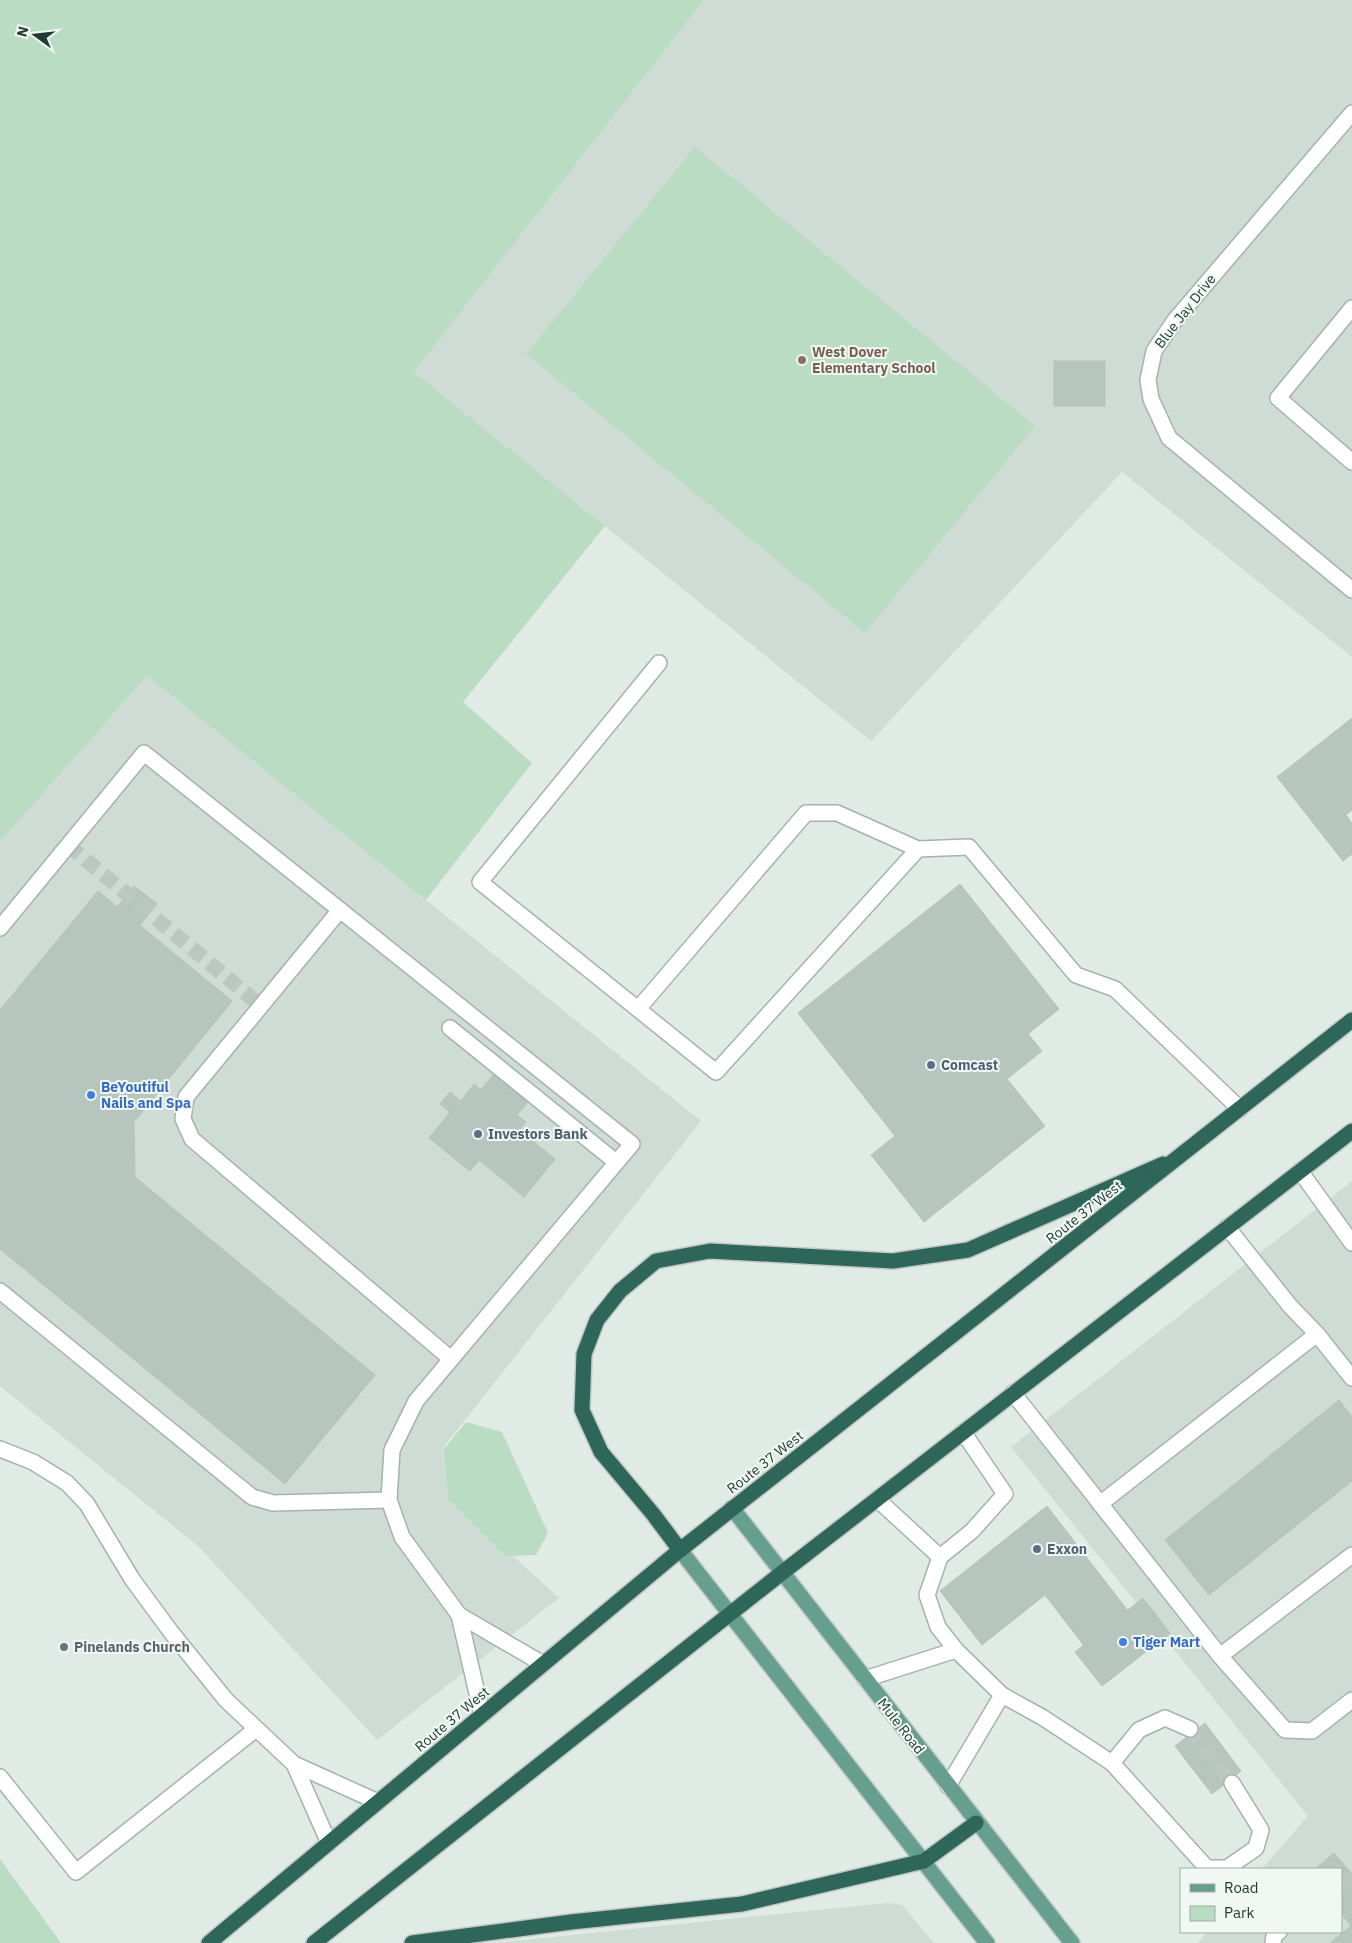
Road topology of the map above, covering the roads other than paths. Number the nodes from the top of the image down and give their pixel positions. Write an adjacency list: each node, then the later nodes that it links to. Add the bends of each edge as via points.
1 (1352, 113): 4 (street, Blue Jay Drive, via 1175,320 1154,351 1148,380 1151,399 1169,438)
2 (1352, 308): 3 (street, via 1278,398)
3 (1351, 458)
4 (1352, 590)
5 (659, 663): 9 (street, via 480,882)
6 (918, 849): 9 (street, via 837,813 806,813); 9 (street, via 716,1072); 12 (street, via 969,847 1076,975 1115,989)
7 (340, 910): 8 (street, via 144,753); 15 (street, via 632,1144); 21 (street, via 186,1097 183,1119 192,1138)
8 (0, 928)
9 (638, 1009)
10 (1352, 1020): 12 (highway, Route 37 West)
11 (450, 1028): 15 (street)
12 (1240, 1109): 14 (highway, Route 37 West)
13 (1352, 1131): 16 (highway)
14 (1183, 1155): 29 (highway, Route 37 West); 30 (highway, via 968,1250 893,1261 710,1251 656,1261 620,1291 597,1320 584,1354 582,1410 601,1452)
15 (616, 1162): 21 (street)
16 (1300, 1171): 17 (highway); 18 (street)
17 (1228, 1227): 20 (street, via 1290,1306); 23 (highway)
18 (1352, 1243)
19 (0, 1291): 26 (street, via 252,1497 273,1503)
20 (1317, 1334): 22 (street); 28 (street)
21 (452, 1359): 26 (street, via 416,1402 392,1450)
22 (1352, 1378)
23 (1013, 1393): 24 (highway); 28 (street)
24 (963, 1432): 27 (highway); 32 (street, via 1005,1494 972,1531)
25 (0, 1449): 43 (street, via 33,1462 67,1483 87,1504 132,1579 171,1632 226,1700)
26 (389, 1500): 35 (street, via 402,1536)
27 (877, 1500): 32 (street); 33 (highway)
28 (1100, 1504): 37 (street)
29 (732, 1508): 30 (highway, Route 37 West); 33 (main road, Mule Road)
30 (680, 1550): 34 (main road); 38 (highway, Route 37 West)
31 (1352, 1555): 37 (street)
32 (940, 1558): 36 (street, via 927,1595 938,1627)
33 (783, 1572): 34 (highway); 39 (main road, Mule Road)
34 (730, 1615): 53 (main road); 55 (highway)
35 (459, 1616): 38 (street); 42 (street)
36 (956, 1650): 39 (street); 40 (street)
37 (1220, 1656): 41 (street, via 1285,1730 1312,1731)
38 (544, 1664): 42 (highway, Route 37 West)
39 (865, 1679): 49 (main road, Mule Road)
40 (1002, 1695): 45 (street); 49 (street)
41 (1352, 1700)
42 (482, 1715): 50 (highway, Route 37 West)
43 (256, 1729): 46 (street); 47 (street, via 76,1872)
44 (1190, 1729): 45 (street, via 1165,1718 1139,1730)
45 (1112, 1763): 48 (street, via 1207,1868 1226,1868 1256,1848 1261,1830)
46 (294, 1764): 50 (street); 52 (street)
47 (0, 1777)
48 (1232, 1783)
49 (948, 1786): 51 (main road, Mule Road)
50 (378, 1802): 52 (highway, Route 37 West)
51 (976, 1823): 53 (highway); 58 (main road, Mule Road)
52 (329, 1844): 54 (highway, Route 37 West)
53 (924, 1861): 56 (highway, via 742,1904); 57 (main road)
54 (209, 1943)
55 (314, 1943)
56 (412, 1943)
57 (987, 1943)
58 (1072, 1943)

